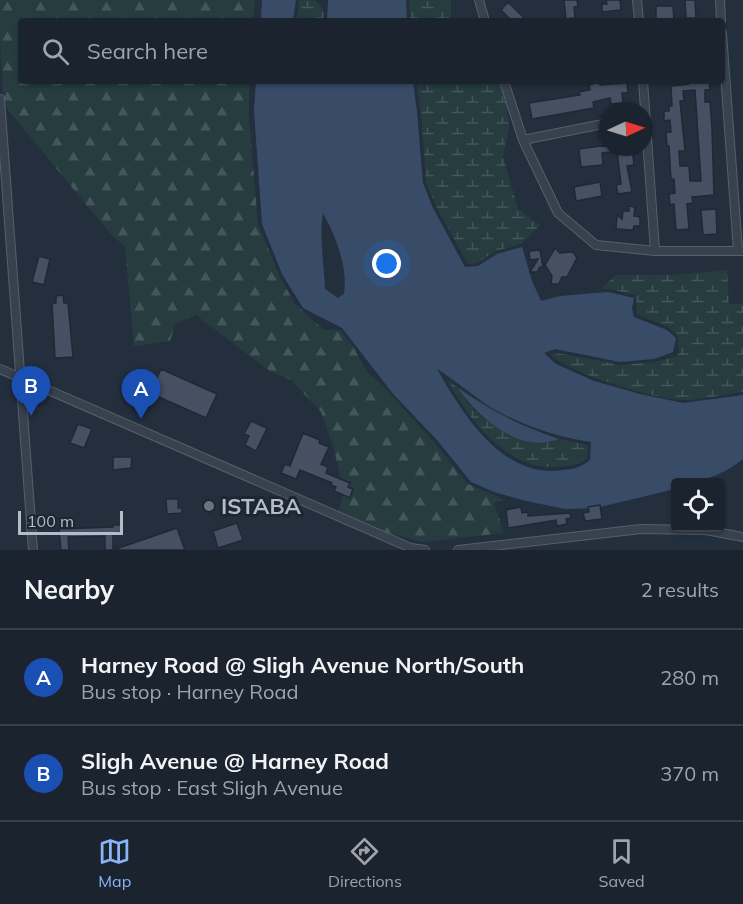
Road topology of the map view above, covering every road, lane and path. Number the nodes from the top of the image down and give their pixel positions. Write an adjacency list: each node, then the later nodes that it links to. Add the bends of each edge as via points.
1 (479, 0): 4 (street)
2 (637, 0): 5 (street)
3 (720, 0): 6 (street)
4 (484, 18)
5 (639, 18)
6 (721, 18)
7 (725, 67): 16 (street)
8 (505, 84): 13 (street)
9 (643, 84): 11 (street)
10 (0, 99): 18 (street)
11 (644, 102)
12 (599, 125): 13 (street)
13 (523, 140): 15 (street, via 558,213 596,245)
14 (648, 156): 15 (street)
15 (655, 251): 16 (street)
16 (741, 251)
17 (0, 369): 18 (street)
18 (20, 378): 20 (street); 21 (street, via 411,548)
19 (743, 537): 22 (street, via 706,530 641,529)
20 (33, 550)
21 (425, 550)
22 (458, 550)

